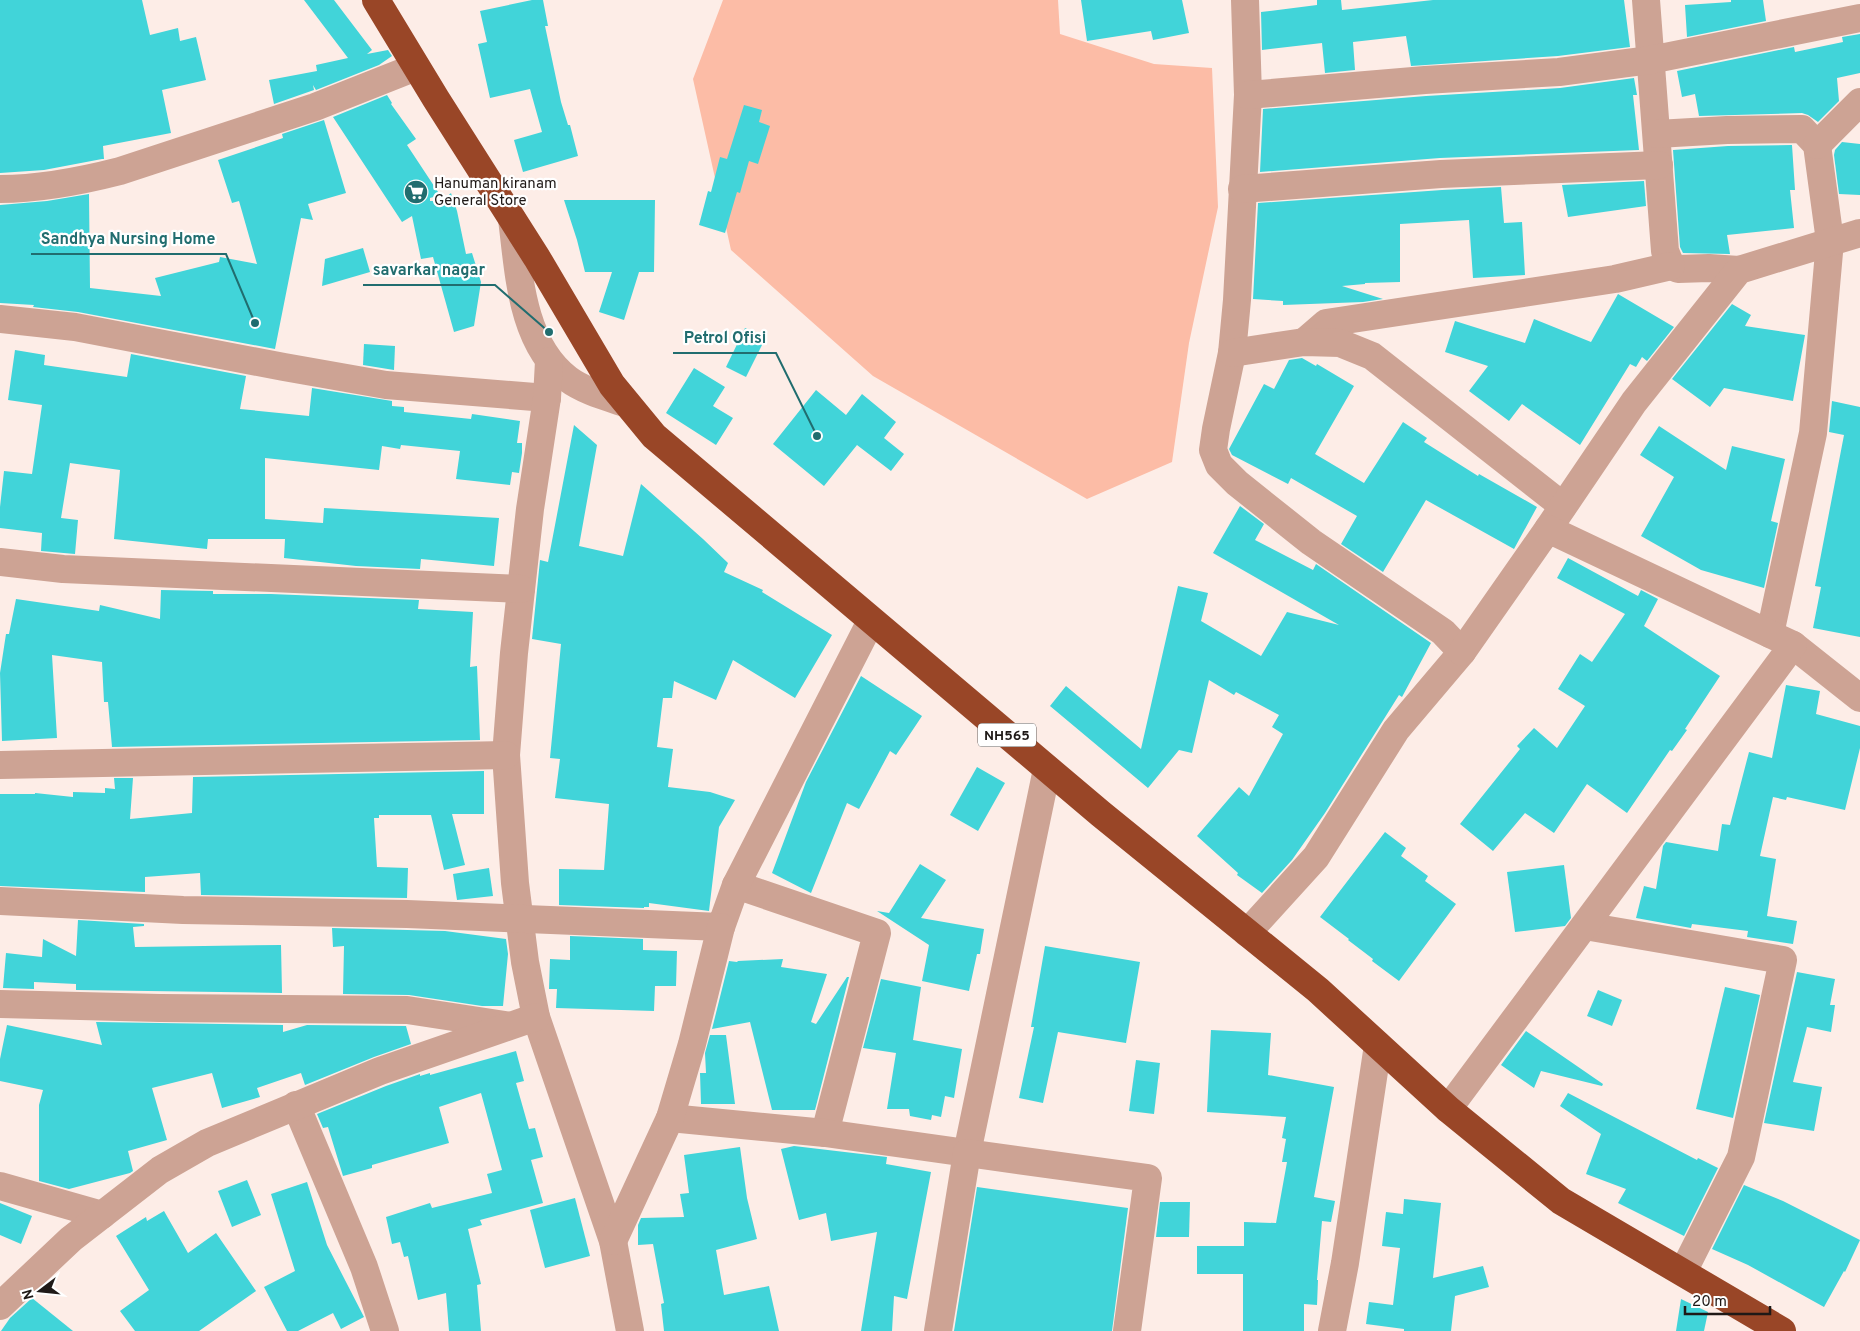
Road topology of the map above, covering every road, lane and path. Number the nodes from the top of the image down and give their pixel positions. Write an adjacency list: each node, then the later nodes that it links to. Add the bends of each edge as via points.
1 (379, 0): 6 (highway, NH565)
2 (1249, 0): 7 (street)
3 (1646, 0): 5 (street)
4 (1860, 18): 5 (street)
5 (1650, 60): 7 (street, via 1558,72); 9 (street)
6 (416, 67): 13 (street, via 315,107 120,171 51,185); 14 (highway, NH565)
7 (1248, 95): 12 (street)
8 (1860, 102): 10 (street)
9 (1657, 134): 10 (street, via 1802,130); 11 (street)
10 (1817, 145): 16 (street)
11 (1659, 165): 12 (street, via 1441,174); 17 (street, via 1664,251)
12 (1242, 189): 21 (street)
13 (0, 190)
14 (512, 220): 22 (street, via 520,284 530,325); 24 (highway, NH565)
15 (1860, 233): 16 (street)
16 (1830, 241): 18 (street); 30 (street, via 1813,433)
17 (1671, 266): 18 (street); 20 (street, via 1615,278 1326,323)
18 (1739, 270): 25 (street, via 1634,402)
19 (0, 319): 23 (street, via 75,327 386,385)
20 (1304, 342): 21 (street); 25 (street, via 1340,343 1372,356)
21 (1232, 353): 31 (street, via 1213,450 1218,464 1311,542 1443,632)
22 (549, 361): 23 (street); 24 (street, via 569,380)
23 (548, 398): 28 (street)
24 (625, 403): 29 (highway, NH565, via 654,436)
25 (1563, 506): 26 (street)
26 (1548, 529): 30 (street); 31 (street)
27 (0, 562): 28 (street, via 63,569)
28 (521, 589): 33 (street)
29 (871, 621): 35 (highway, NH565); 36 (street)
30 (1782, 640): 32 (street); 39 (street)
31 (1462, 652): 41 (street, via 1396,730 1316,857)
32 (1860, 698)
33 (506, 755): 34 (street); 38 (street)
34 (0, 765)
35 (1047, 769): 41 (highway, NH565); 50 (street)
36 (736, 885): 40 (street); 49 (street, via 877,933)
37 (0, 901): 38 (street, via 183,910)
38 (519, 918): 40 (street); 43 (street)
39 (1584, 926): 47 (street); 54 (street, via 1783,960 1741,1157)
40 (721, 927): 48 (street)
41 (1247, 933): 45 (highway, NH565)
42 (0, 1004): 44 (street, via 407,1010)
43 (536, 1017): 44 (street); 53 (street)
44 (509, 1026): 46 (street, via 380,1071)
45 (1378, 1044): 47 (highway, NH565); 60 (street)
46 (296, 1105): 52 (street, via 207,1143 160,1170); 56 (street, via 364,1266)
47 (1448, 1110): 54 (highway, NH565, via 1561,1201)
48 (670, 1118): 49 (street); 53 (street)
49 (825, 1134): 50 (street)
50 (967, 1153): 58 (street); 59 (street, via 1148,1178)
51 (0, 1186): 52 (street)
52 (102, 1215): 55 (street, via 71,1239)
53 (613, 1241): 57 (street)
54 (1683, 1272): 61 (highway, NH565)
55 (0, 1306)
56 (382, 1330)
57 (630, 1331)
58 (938, 1331)
59 (1127, 1331)
60 (1332, 1331)
61 (1782, 1331)

